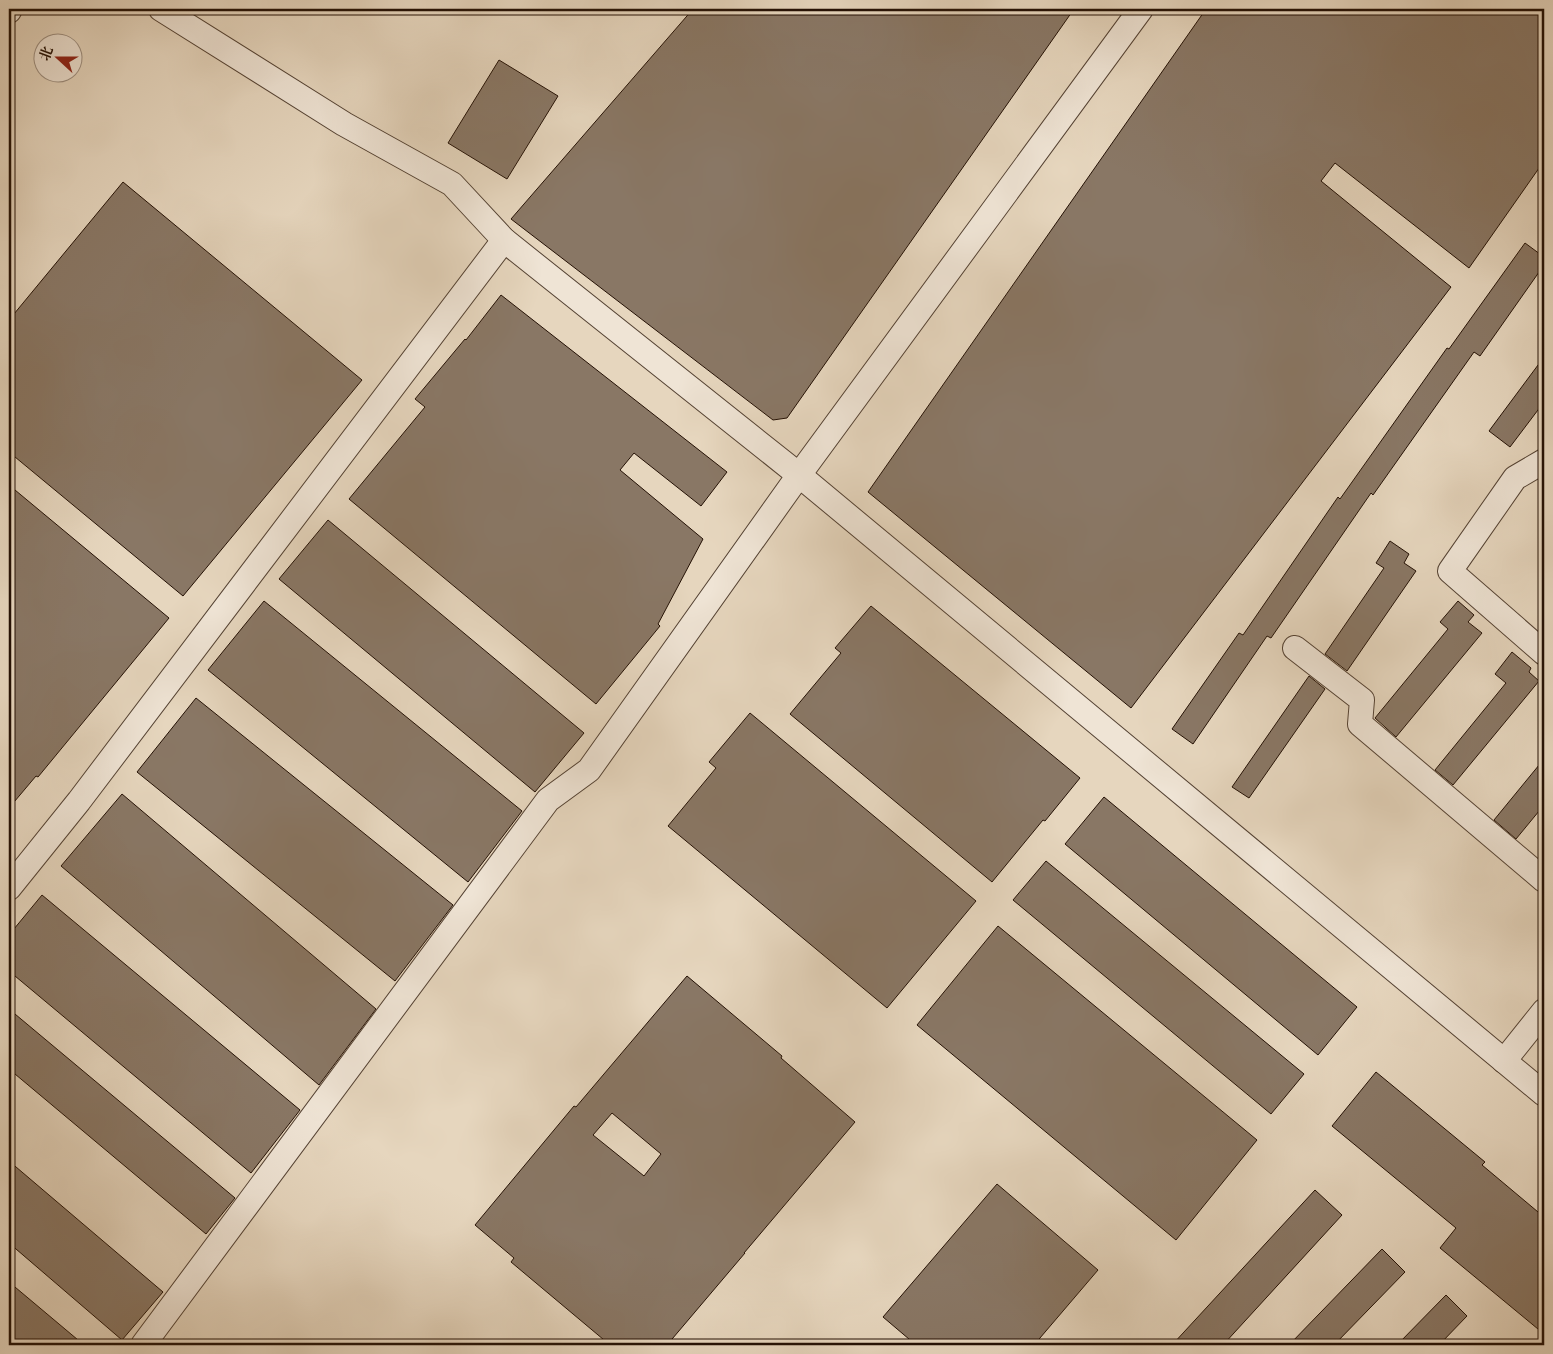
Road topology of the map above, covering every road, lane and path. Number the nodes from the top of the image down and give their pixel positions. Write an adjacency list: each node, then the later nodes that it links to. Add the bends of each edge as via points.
1 (161, 9): 3 (street, via 344,124 452,184)
2 (1130, 13): 5 (street)
3 (504, 240): 5 (street); 9 (street, via 79,801)
4 (1544, 461): 7 (street, via 1515,478 1450,571)
5 (799, 475): 11 (street); 13 (street, via 589,770 548,800)
6 (1295, 648): 8 (street, via 1362,700 1360,724)
7 (1544, 653)
8 (1544, 880)
9 (9, 888)
10 (1544, 1011): 11 (street)
11 (1504, 1061): 12 (street)
12 (1544, 1094)
13 (143, 1345)

